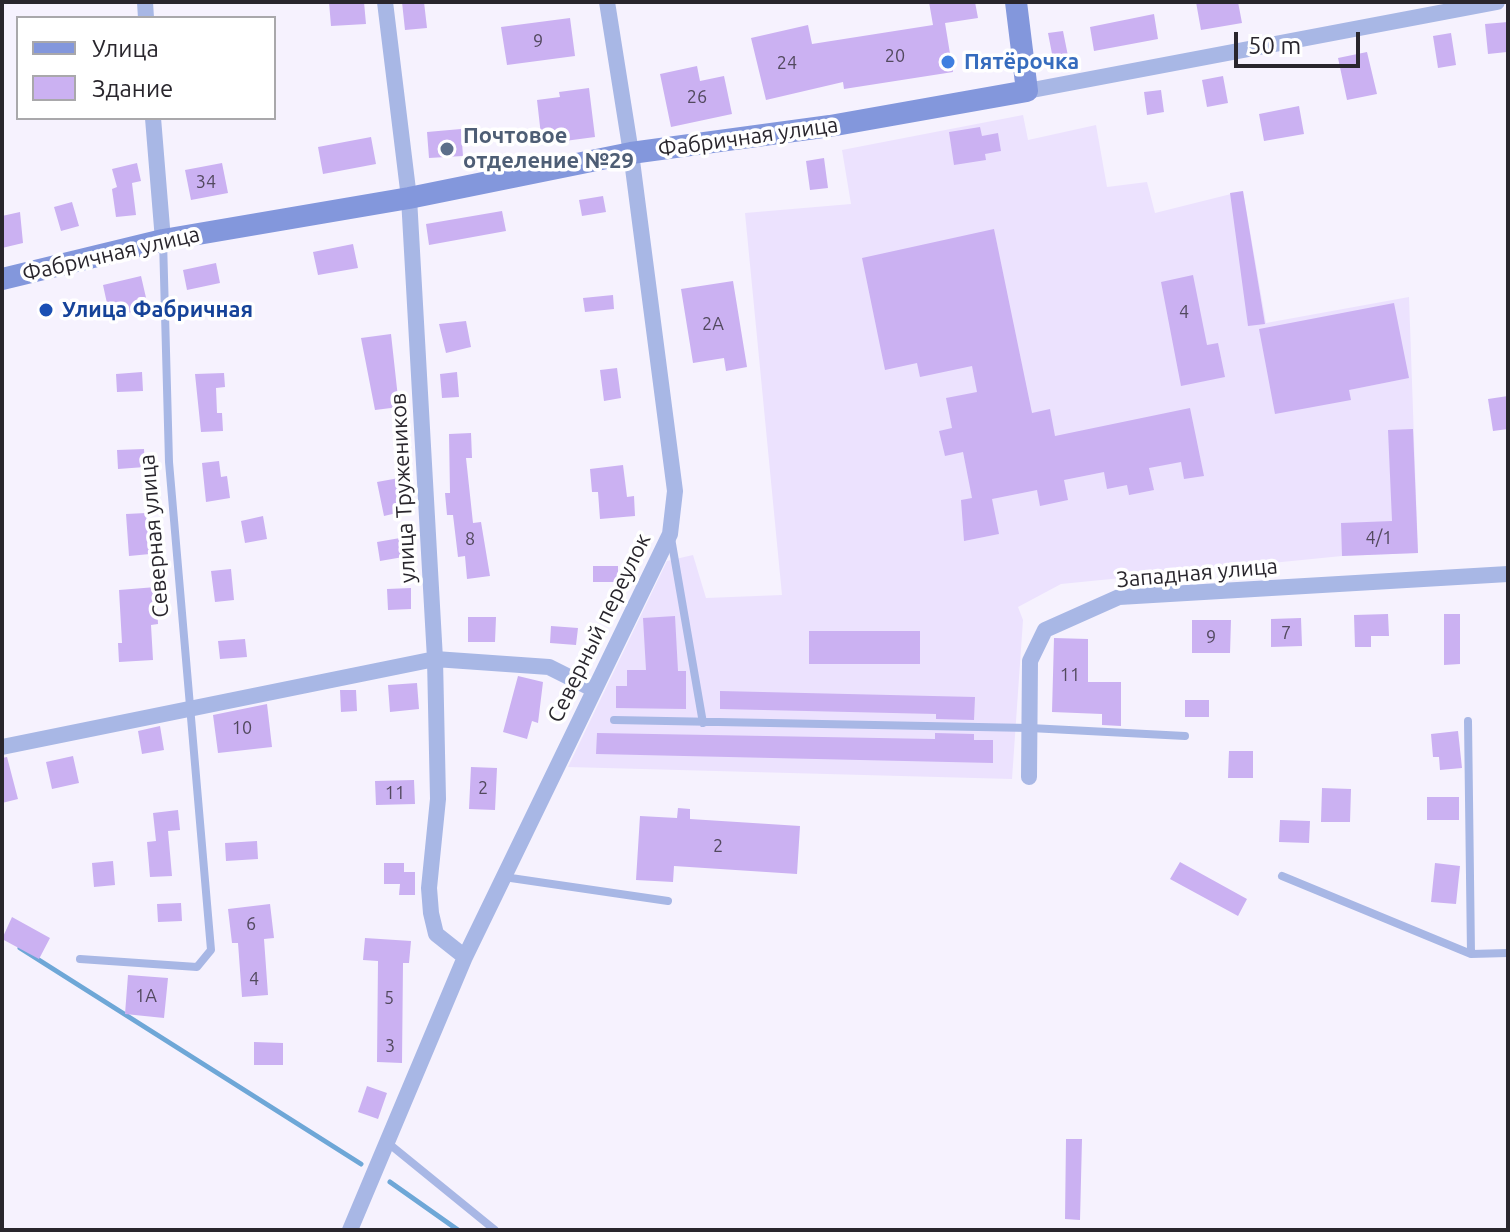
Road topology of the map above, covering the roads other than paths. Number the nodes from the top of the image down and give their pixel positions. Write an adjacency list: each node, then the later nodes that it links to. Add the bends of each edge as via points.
1 (385, 2): 8 (street, улица Тружеников)
2 (607, 2): 7 (street, Северный переулок)
3 (1016, 2): 5 (street)
4 (1497, 2): 5 (street, Фабричная улица)
5 (1027, 91): 7 (street, Фабричная улица, via 830,126)
6 (153, 120): 9 (street, Северная улица)
7 (631, 153): 8 (street, Фабричная улица); 11 (street, Северный переулок, via 675,491)
8 (409, 198): 9 (street, Фабричная улица); 13 (street, улица Тружеников)
9 (163, 240): 10 (street, Фабричная улица); 15 (lane, Северная улица, via 169,462)
10 (2, 279)
11 (670, 534): 14 (street, Северный переулок); 18 (lane)
12 (1508, 574): 19 (street, Западная улица, via 1119,597 1045,630 1030,661)
13 (435, 659): 14 (street, via 549,667); 15 (street); 28 (street, улица Тружеников, via 438,799 431,913 436,934)
14 (593, 689): 23 (street, Северный переулок)
15 (191, 707): 21 (street); 29 (lane, Северная улица, via 211,950 197,967)
16 (614, 720): 18 (lane)
17 (1468, 721): 27 (lane)
18 (703, 723): 19 (lane)
19 (1030, 728): 20 (lane); 22 (street, Западная улица)
20 (1185, 736)
21 (2, 747)
22 (1029, 777)
23 (503, 876): 25 (lane); 28 (street, Северный переулок)
24 (1282, 876): 27 (lane)
25 (668, 901)
26 (1508, 953): 27 (lane)
27 (1471, 954)
28 (465, 957): 30 (street, Северный переулок)
29 (80, 959)
30 (387, 1142): 31 (street, Северный переулок); 32 (lane)
31 (350, 1230)
32 (495, 1230)

